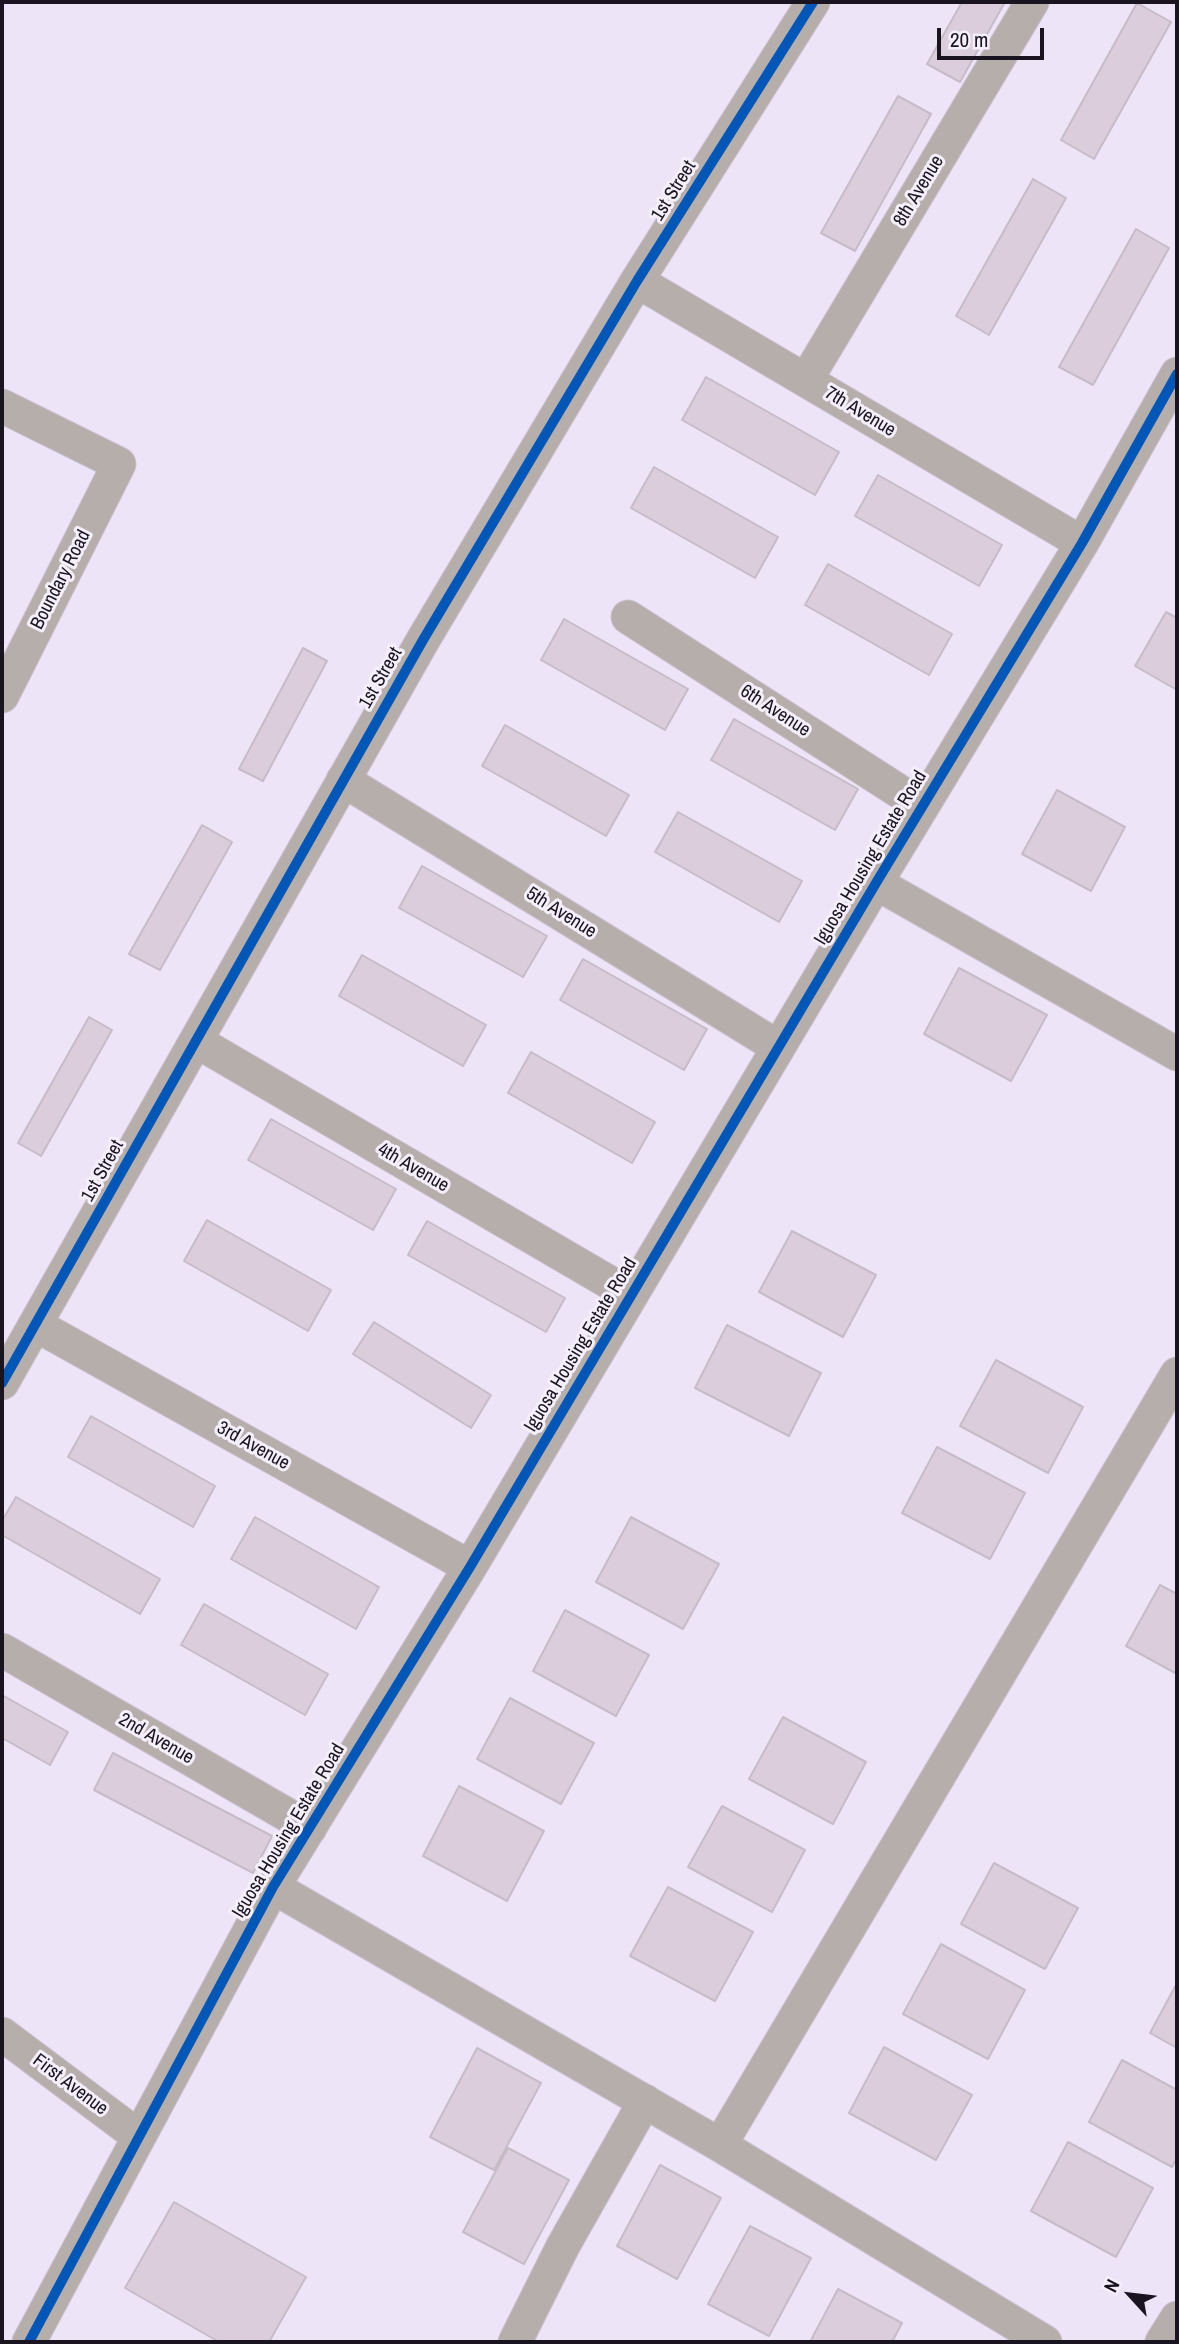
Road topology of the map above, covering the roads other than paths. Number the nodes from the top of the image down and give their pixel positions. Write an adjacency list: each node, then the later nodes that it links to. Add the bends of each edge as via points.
1 (813, 2): 3 (street, 1st Street)
2 (1032, 2): 5 (street, 8th Avenue)
3 (637, 282): 5 (street, 7th Avenue); 10 (street, 1st Street)
4 (1177, 373): 7 (street, Iguosa Housing Estate Road)
5 (806, 380): 7 (street, 7th Avenue)
6 (2, 406): 9 (street, Boundary Road, via 119,464)
7 (1082, 543): 11 (street, Iguosa Housing Estate Road)
8 (628, 617): 11 (street, 6th Avenue)
9 (2, 696)
10 (343, 780): 13 (street, 1st Street); 14 (street, 5th Avenue)
11 (922, 806): 12 (street, Iguosa Housing Estate Road)
12 (876, 883): 14 (street, Iguosa Housing Estate Road); 15 (street)
13 (196, 1041): 16 (street, 4th Avenue); 17 (street, 1st Street)
14 (778, 1047): 16 (street, Iguosa Housing Estate Road)
15 (1177, 1054)
16 (631, 1295): 20 (street, Iguosa Housing Estate Road)
17 (36, 1325): 19 (street, 1st Street); 20 (street, 3rd Avenue)
18 (1177, 1374): 27 (street)
19 (2, 1383)
20 (470, 1567): 22 (street, Iguosa Housing Estate Road)
21 (2, 1650): 22 (street, 2nd Avenue)
22 (310, 1828): 23 (street, Iguosa Housing Estate Road)
23 (273, 1887): 25 (street); 26 (street, Iguosa Housing Estate Road)
24 (2, 2034): 26 (street, First Avenue)
25 (645, 2101): 27 (street); 30 (street)
26 (138, 2136): 29 (street, Iguosa Housing Estate Road)
27 (720, 2144): 31 (street)
28 (1177, 2319): 32 (street)
29 (29, 2342)
30 (515, 2342)
31 (1045, 2342)
32 (1162, 2342)

